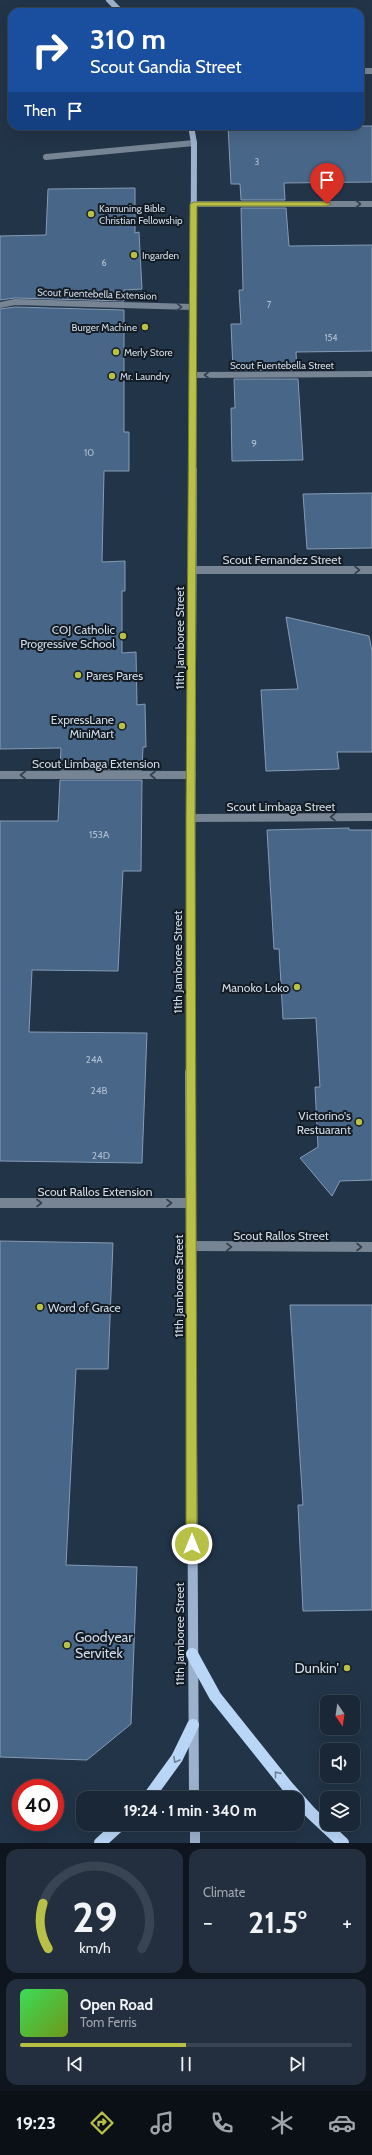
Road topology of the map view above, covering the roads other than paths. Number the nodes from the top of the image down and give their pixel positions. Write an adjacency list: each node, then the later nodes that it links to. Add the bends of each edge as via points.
1 (109, 0): 2 (street)
2 (117, 8)
3 (192, 130): 4 (street, 11th Jamboree Street)
4 (194, 143): 5 (street); 6 (street, 11th Jamboree Street)
5 (46, 157)
6 (194, 204): 7 (street, one-way to 7); 9 (street, 11th Jamboree Street)
7 (372, 204)
8 (0, 305): 9 (street, Scout Fuentebella Extension, one-way to 9, via 15,302)
9 (193, 307): 11 (street, 11th Jamboree Street)
10 (372, 374): 11 (street, Scout Fuentebella Street, one-way to 11)
11 (193, 375): 12 (street, 11th Jamboree Street)
12 (192, 570): 13 (street, Scout Fernandez Street, one-way to 13); 14 (street, 11th Jamboree Street)
13 (372, 570)
14 (192, 775): 15 (street, Scout Limbaga Extension, one-way to 15); 17 (street, 11th Jamboree Street)
15 (0, 776)
16 (372, 817): 17 (street, Scout Limbaga Street, one-way to 17)
17 (190, 818): 19 (street, 11th Jamboree Street)
18 (0, 1203): 19 (street, Scout Rallos Extension, one-way to 19)
19 (190, 1203): 20 (street, 11th Jamboree Street)
20 (190, 1246): 21 (street, Scout Rallos Street, one-way to 21); 22 (street, 11th Jamboree Street)
21 (372, 1247)
22 (192, 1654): 23 (street, 11th Jamboree Street); 30 (main road, one-way to 22, via 287,1786 215,1696)
23 (193, 1725): 24 (main road, one-way to 24, via 177,1758); 25 (street, 11th Jamboree Street)
24 (153, 1791)
25 (194, 1791)
26 (113, 1831): 28 (main road)
27 (195, 1831): 29 (street)
28 (100, 1843)
29 (195, 1843)
30 (343, 1843)

